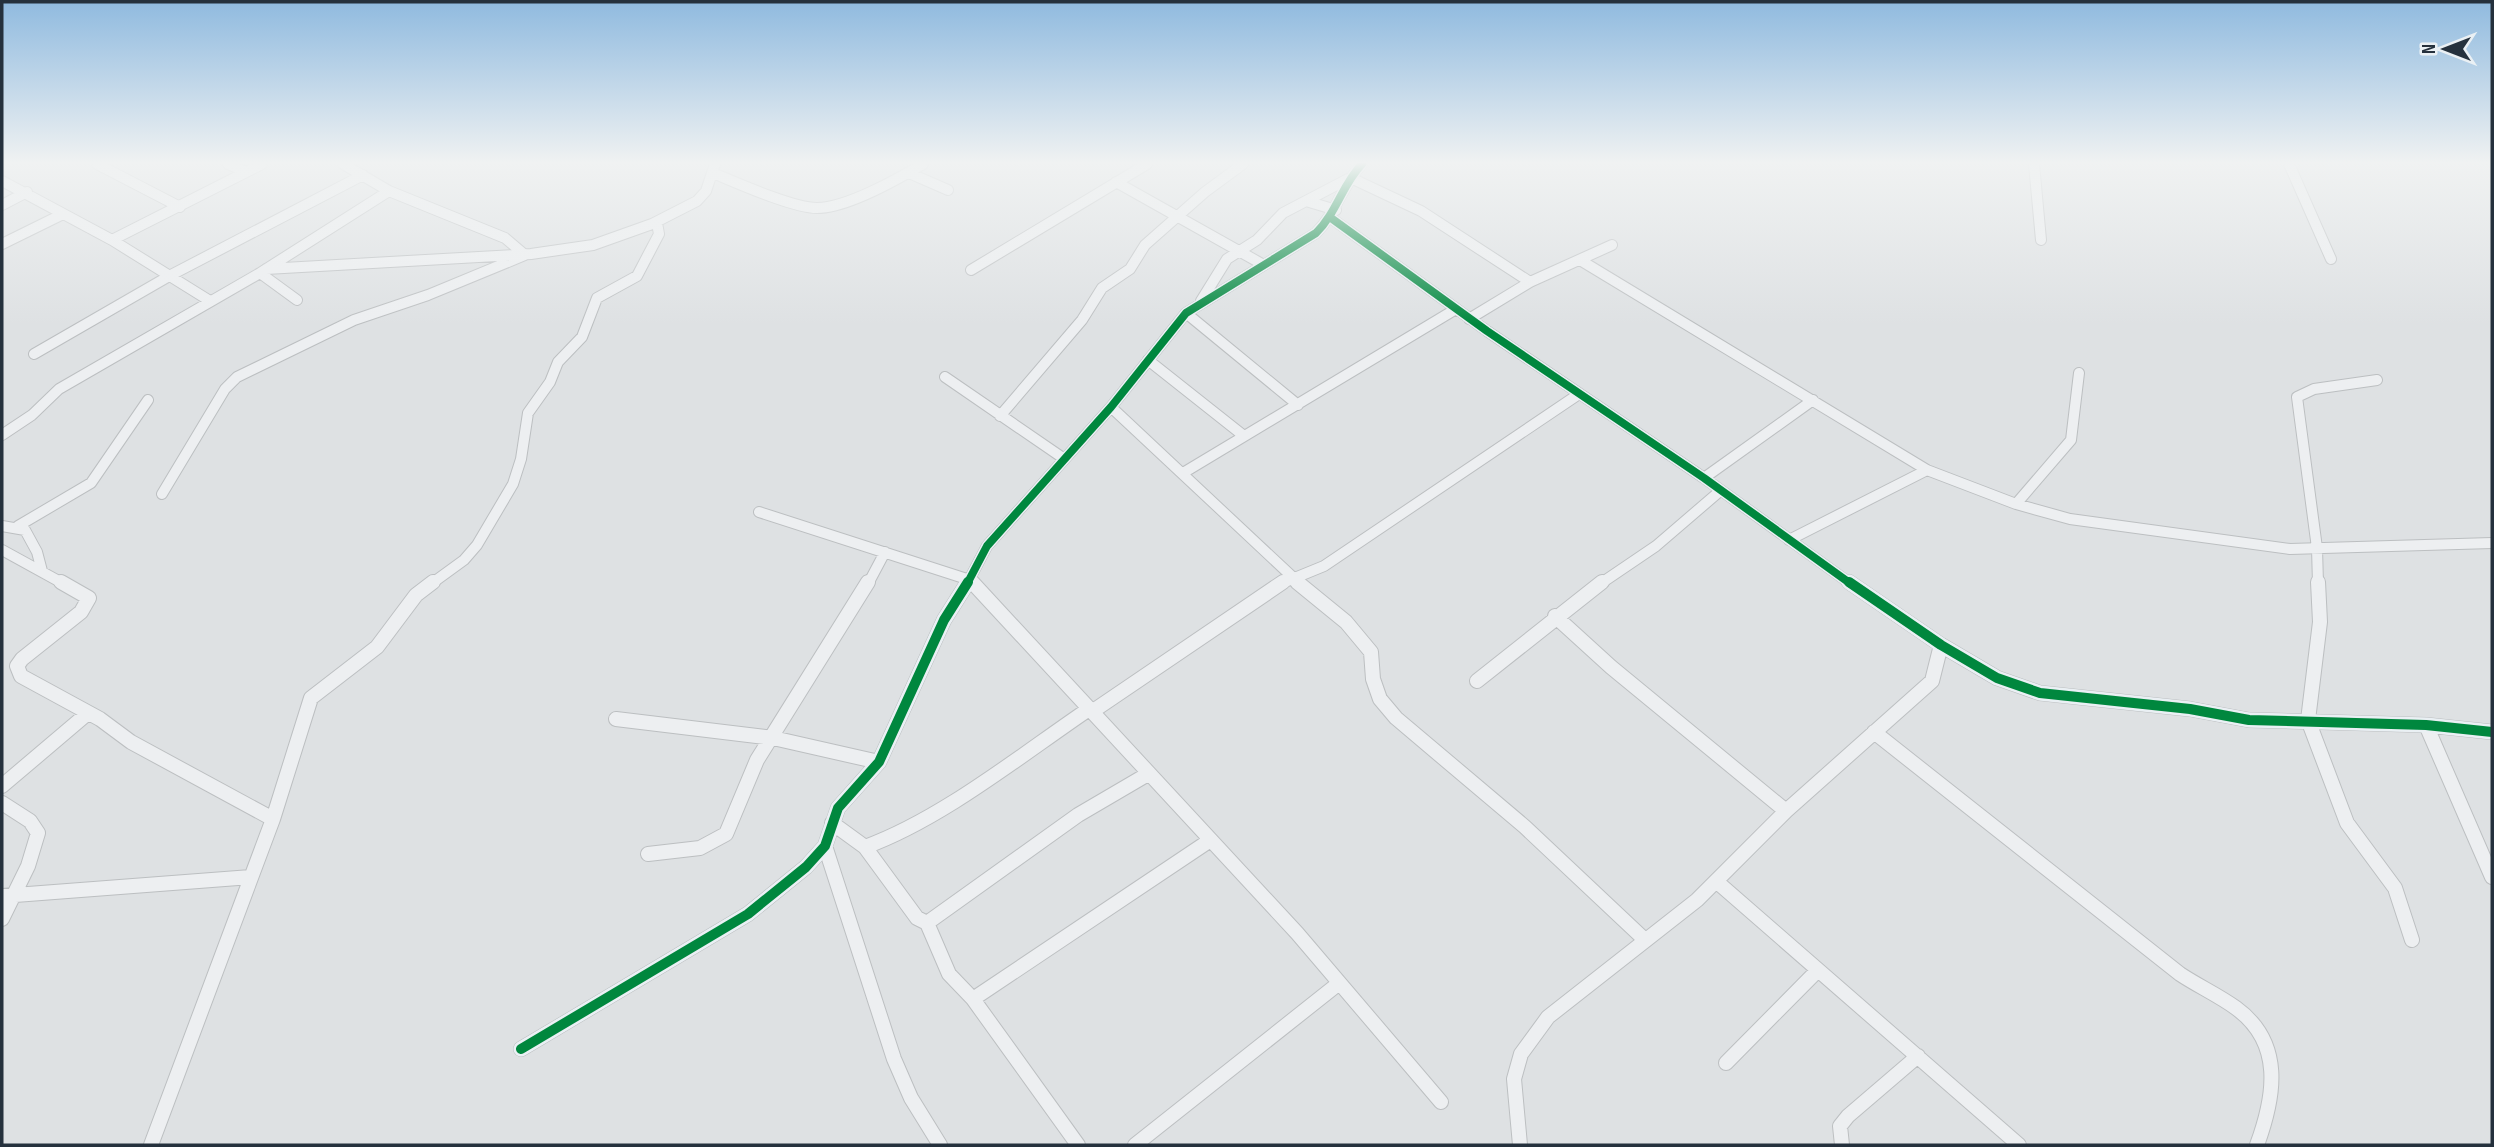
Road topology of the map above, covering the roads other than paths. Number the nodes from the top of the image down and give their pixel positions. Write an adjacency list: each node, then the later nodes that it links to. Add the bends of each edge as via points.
1 (58, 218): 19 (street)
2 (68, 218): 17 (street)
3 (158, 218): 17 (street)
4 (282, 218): 28 (street)
5 (347, 218): 27 (street)
6 (456, 218): 22 (street, via 505,237)
7 (667, 218): 16 (street)
8 (1058, 218): 26 (street)
9 (1175, 218): 21 (street); 46 (street, via 1145,245 1130,269 1102,288 1082,320)
10 (1278, 218): 21 (street)
11 (1330, 218): 25 (street, via 1300,244)
12 (1339, 218): 33 (street)
13 (1431, 218): 29 (street)
14 (2039, 218): 18 (street)
15 (2313, 218): 23 (street)
16 (657, 223): 22 (street, via 594,246); 83 (street, via 659,234 640,271 597,298 582,337 558,362 528,413 513,484 477,545 416,595 377,647 311,698)
17 (112, 240): 28 (street)
18 (2041, 240)
19 (2, 244)
20 (1612, 245): 24 (street)
21 (1244, 251): 25 (street); 32 (street, via 1227,259)
22 (525, 255): 27 (street); 54 (street, via 344,324 237,377 225,389)
23 (2331, 259)
24 (1580, 260): 29 (street); 43 (street)
25 (1262, 264): 32 (street)
26 (971, 270)
27 (263, 271): 30 (street); 31 (street)
28 (171, 275): 31 (street); 36 (street)
29 (1530, 282): 35 (street)
30 (298, 300)
31 (210, 301): 47 (street, via 59,389)
32 (1200, 302): 34 (street)
33 (1456, 309): 35 (street); 44 (street)
34 (1186, 313): 37 (street); 44 (street)
35 (1469, 319): 41 (street)
36 (34, 354)
37 (1148, 360): 45 (street); 48 (street)
38 (2079, 373): 55 (street, via 2071,440)
39 (944, 377): 46 (street)
40 (2377, 380): 61 (street, via 2314,389 2297,397)
41 (1579, 394): 52 (street); 65 (street, via 1324,566)
42 (148, 400): 58 (street, via 90,483)
43 (1813, 400): 50 (street); 52 (street)
44 (1298, 405): 48 (street)
45 (1111, 407): 49 (street); 51 (street)
46 (1000, 416): 49 (street)
47 (2, 435)
48 (1244, 436): 51 (street)
49 (1063, 457): 66 (street, via 987,546)
50 (1927, 470): 55 (street); 59 (street)
51 (1183, 473): 65 (street)
52 (1704, 478): 53 (street)
53 (1720, 491): 59 (street); 67 (street, via 1646,554)
54 (162, 494)
55 (2015, 504): 61 (street, via 2070,519 2290,549)
56 (759, 512): 63 (street)
57 (2, 526): 58 (street)
58 (18, 526): 64 (street, via 29,535)
59 (1789, 540): 68 (street)
60 (2492, 543): 61 (street)
61 (2317, 548): 73 (street, via 2320,622)
62 (2, 550): 64 (street)
63 (885, 552): 66 (street); 77 (street)
64 (42, 572): 71 (street, via 89,598 81,612 22,659 17,671)
65 (1292, 577): 70 (street); 95 (street, via 1346,622 1371,652 1380,699 1396,718 1534,835)
66 (970, 580): 70 (street); 78 (street, via 944,620)
67 (1556, 616): 69 (street); 82 (street, via 1627,682 1716,749)
68 (1941, 645): 73 (street, via 1997,678 2040,693 2249,720); 75 (street, via 1932,681)
69 (1477, 681)
70 (1091, 710): 79 (street); 87 (street, via 978,785 890,838)
71 (88, 713): 80 (street); 83 (street, via 131,742)
72 (616, 719): 77 (street)
73 (2308, 720): 74 (street); 96 (street, via 2347,823 2395,888)
74 (2426, 724): 76 (street); 90 (street)
75 (1874, 732): 82 (street); 111 (street, via 2182,975 2244,1013 2270,1053 2274,1073 2272,1104)
76 (2492, 733)
77 (773, 738): 78 (street); 88 (street, via 757,760 726,834 717,844)
78 (879, 762): 84 (street, via 853,788)
79 (1148, 774): 85 (street); 94 (street, via 1078,815)
80 (2, 786)
81 (2, 803): 92 (street, via 30,821 38,832 28,866)
82 (1786, 811): 91 (street)
83 (273, 819): 89 (street)
84 (832, 823): 86 (street); 87 (street)
85 (1209, 841): 98 (street, via 1297,933); 99 (street)
86 (825, 846): 100 (street, via 781,890 747,914); 105 (street, via 894,1059)
87 (865, 847): 94 (street, via 917,918)
88 (648, 854)
89 (251, 877): 92 (street); 104 (street)
90 (2492, 877)
91 (1716, 881): 95 (street); 97 (street)
92 (8, 896): 93 (street)
93 (2, 919)
94 (927, 923): 99 (street, via 945,972)
95 (1644, 939): 108 (street, via 1548,1017 1521,1054 1514,1079)
96 (2412, 940)
97 (1818, 970): 101 (street); 102 (street)
98 (1338, 984): 103 (street); 107 (street)
99 (973, 999): 106 (street)
100 (521, 1049)
101 (1917, 1056): 109 (street, via 1848,1116 1840,1126); 110 (street)
102 (1726, 1063)
103 (1441, 1102)
104 (151, 1145)
105 (940, 1145)
106 (1078, 1145)
107 (1135, 1145)
108 (1520, 1145)
109 (1842, 1145)
110 (2019, 1145)
111 (2257, 1145)

